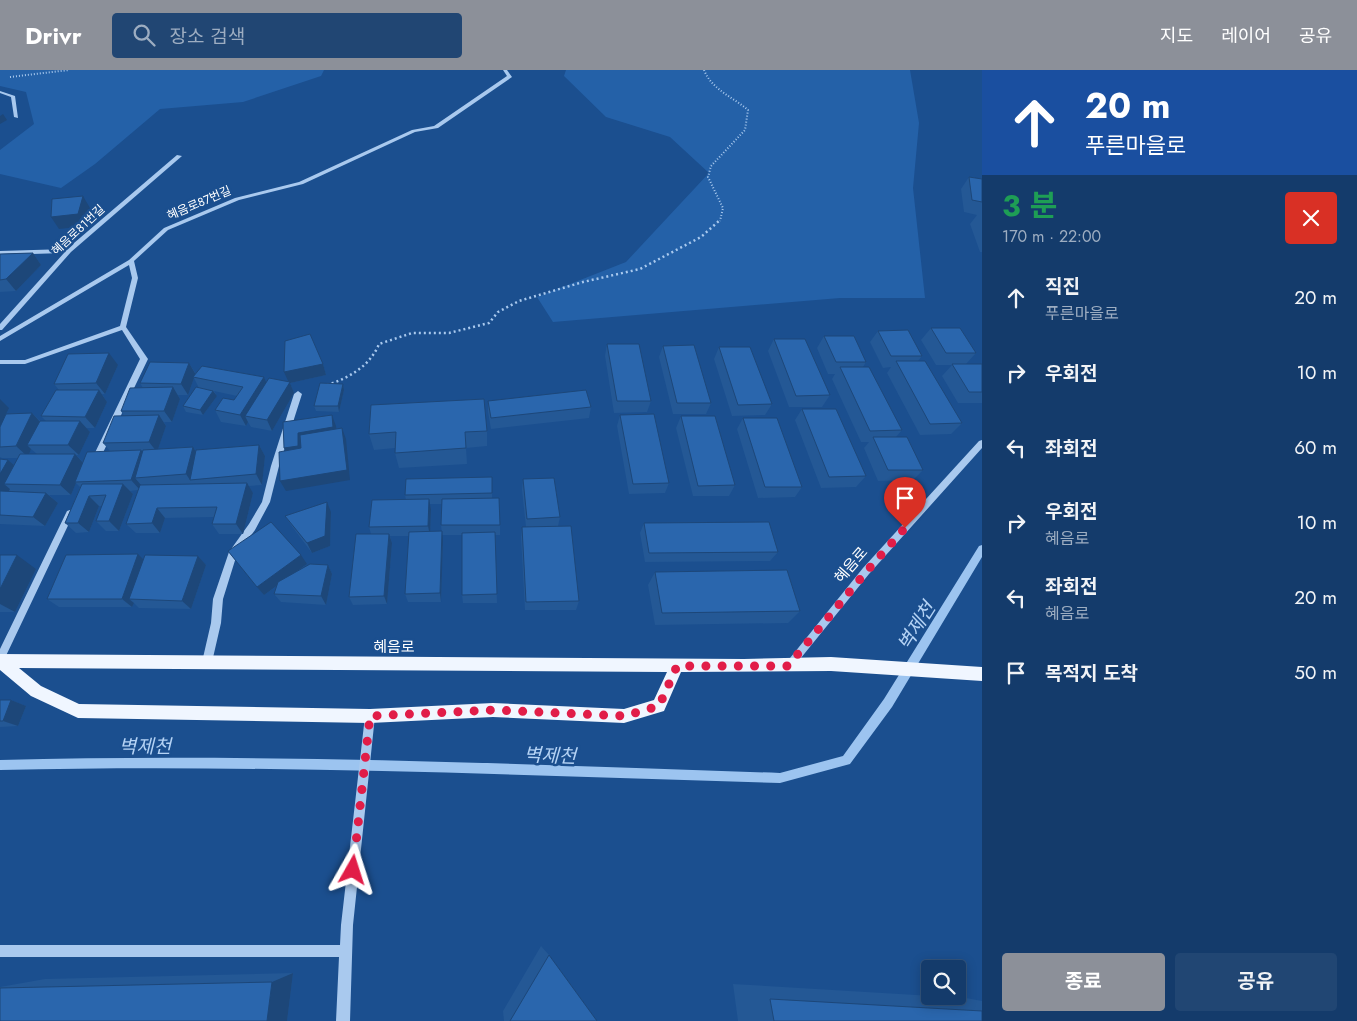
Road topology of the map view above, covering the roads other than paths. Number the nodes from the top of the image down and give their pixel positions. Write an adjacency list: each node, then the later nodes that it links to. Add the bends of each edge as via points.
1 (505, 70): 7 (street, 혜음로87번길, via 510,76 436,127 414,131 301,183 237,199 166,229)
2 (0, 92): 3 (street, via 13,96)
3 (16, 117)
4 (179, 156): 5 (street, 혜음로81번길)
5 (69, 251): 6 (street); 9 (street, 혜음로81번길)
6 (0, 252)
7 (131, 261): 8 (street, via 135,278); 10 (street)
8 (123, 327): 11 (street, via 25,362); 14 (street, via 144,359)
9 (0, 328)
10 (0, 338)
11 (0, 362)
12 (298, 394): 17 (street, via 266,502 233,552 218,599)
13 (982, 443): 19 (street, 혜음로, via 866,572)
14 (93, 465)
15 (72, 509): 16 (street)
16 (0, 661): 17 (main road, 혜음로); 21 (main road, via 36,691 78,711)
17 (207, 662): 18 (main road, 혜음로)
18 (677, 666): 19 (main road, 혜음로); 21 (main road, via 659,706 624,716 493,710)
19 (788, 666): 20 (main road, 혜음로, via 831,664)
20 (982, 674)
21 (370, 716): 23 (street)
22 (0, 951): 23 (street)
23 (346, 951): 24 (street)
24 (342, 1021)

